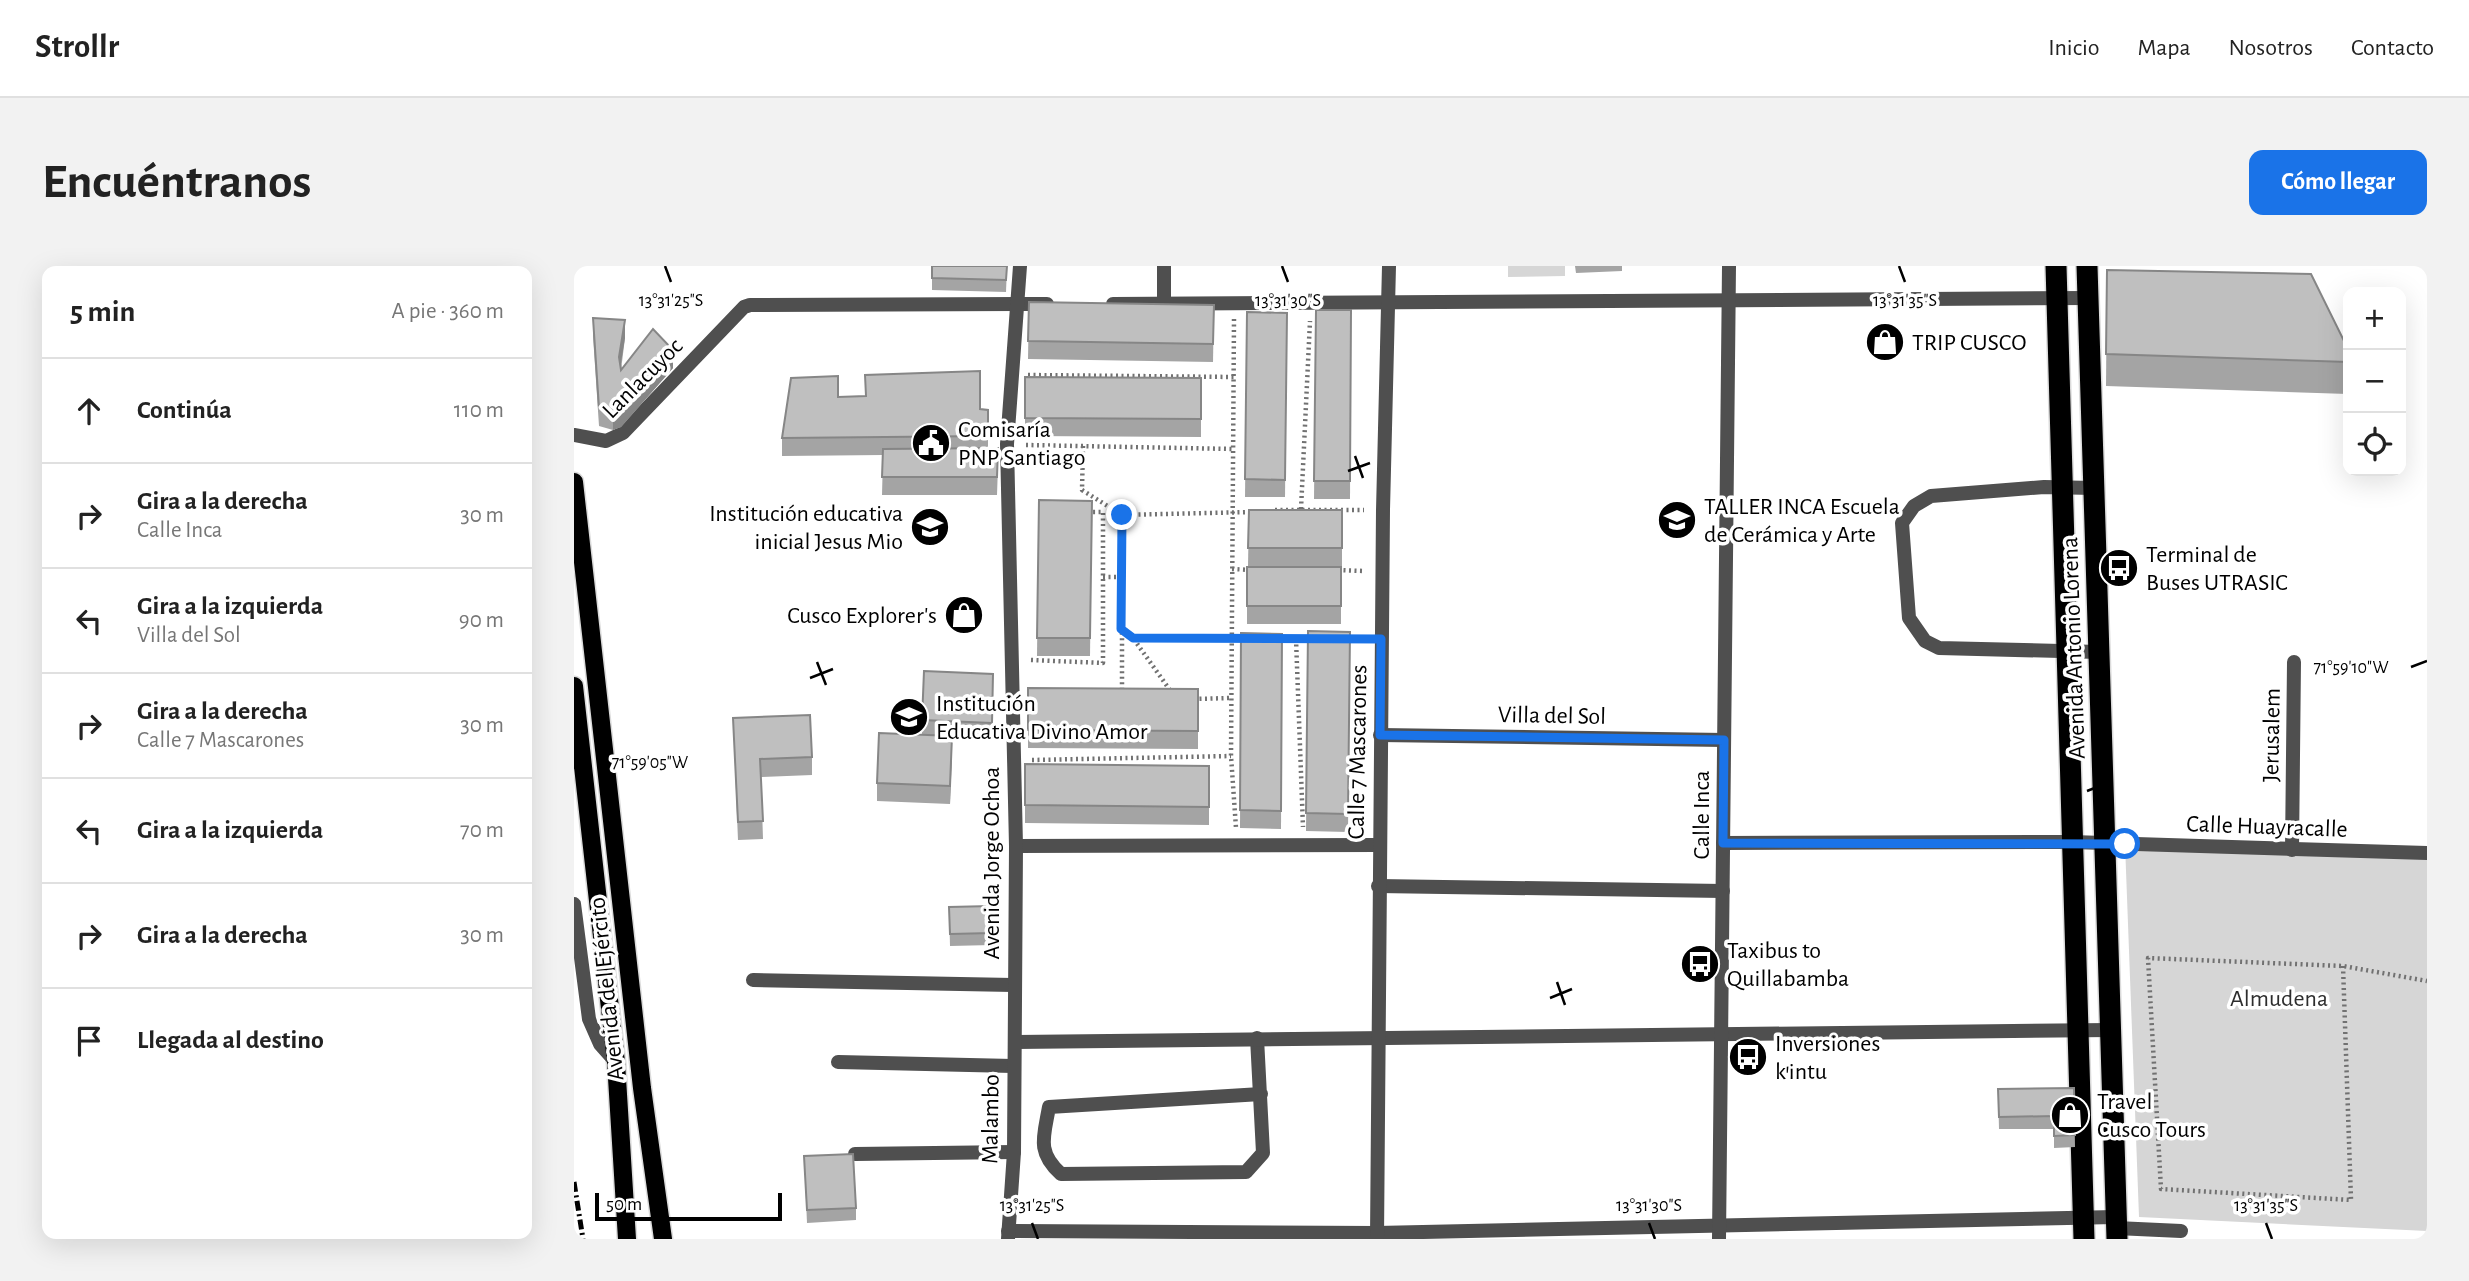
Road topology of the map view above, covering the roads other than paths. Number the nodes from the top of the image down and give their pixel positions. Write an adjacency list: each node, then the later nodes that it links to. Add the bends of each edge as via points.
1 (1020, 266): 14 (street, Avenida Jorge Ochoa)
2 (1164, 266): 13 (street)
3 (1389, 266): 10 (street, Calle 7 Mascarones)
4 (1729, 266): 9 (street, Calle Inca)
5 (2056, 266): 8 (highway, Avenida Antonio Lorena)
6 (2087, 266): 7 (highway, Avenida Antonio Lorena)
7 (2088, 298): 8 (street); 18 (highway, Avenida Antonio Lorena)
8 (2057, 299): 9 (street); 17 (highway, Avenida Antonio Lorena)
9 (1728, 301): 10 (street); 24 (street, Calle Inca)
10 (1389, 302): 13 (street); 23 (street, Calle 7 Mascarones, via 1375,510)
11 (1059, 304): 14 (street, Lanlacuyoc)
12 (1098, 304): 13 (street)
13 (1164, 304)
14 (1019, 305): 15 (street, Lanlacuyoc, via 750,305 623,433 606,441); 29 (street, Avenida Jorge Ochoa, via 1007,444)
15 (574, 435)
16 (574, 482): 56 (main road, Avenida del Ejército)
17 (2063, 488): 18 (street); 20 (highway, Avenida Antonio Lorena); 20 (street, via 1931,496 1914,506 1902,523 1909,618 1925,641 1940,648)
18 (2094, 488): 19 (highway, Avenida Antonio Lorena)
19 (2099, 652): 20 (street); 27 (highway, Avenida Antonio Lorena)
20 (2067, 653): 25 (highway, Avenida Antonio Lorena)
21 (2294, 662): 30 (street, Jerusalem)
22 (574, 685): 43 (main road, Avenida del Ejército)
23 (1380, 735): 24 (street, Villa del Sol); 28 (street, Calle 7 Mascarones)
24 (1724, 740): 26 (street, Calle Inca)
25 (2073, 842): 26 (street, Calle Huayracalle); 27 (street, Calle Huayracalle); 38 (highway, Avenida Antonio Lorena)
26 (1723, 843): 33 (street, Calle Inca)
27 (2105, 843): 30 (street, Calle Huayracalle); 37 (highway, Avenida Antonio Lorena)
28 (1379, 845): 29 (street); 32 (street, Calle 7 Mascarones)
29 (1016, 846): 36 (street, Avenida Jorge Ochoa)
30 (2292, 850): 31 (street, Calle Huayracalle)
31 (2427, 853)
32 (1378, 886): 33 (street); 40 (street, Calle 7 Mascarones)
33 (1723, 891): 39 (street, Calle Inca)
34 (574, 904): 43 (street, via 589,1019 600,1044)
35 (753, 980): 36 (street)
36 (1013, 985): 42 (street, Avenida Jorge Ochoa)
37 (2110, 1030): 38 (street); 49 (highway, Avenida Antonio Lorena)
38 (2078, 1031): 39 (street); 50 (highway, Avenida Antonio Lorena)
39 (1721, 1036): 40 (street); 52 (street, Calle Inca)
40 (1377, 1037): 41 (street); 54 (street, Calle 7 Mascarones)
41 (1257, 1038): 42 (street); 46 (street)
42 (1015, 1042): 45 (street, Malambo)
43 (616, 1062): 55 (main road, Avenida del Ejército)
44 (838, 1062): 45 (street)
45 (1013, 1066): 47 (street, Malambo)
46 (1261, 1094): 46 (street, via 1263,1153 1246,1172 1061,1174 1048,1163 1043,1146 1049,1107)
47 (1013, 1152): 48 (street); 53 (street, Malambo)
48 (855, 1154)
49 (2116, 1228): 50 (street); 51 (street)
50 (2084, 1229): 52 (street)
51 (2181, 1231)
52 (1719, 1233): 54 (street)
53 (1008, 1235): 54 (street)
54 (1377, 1236)
55 (627, 1239)
56 (663, 1239)

